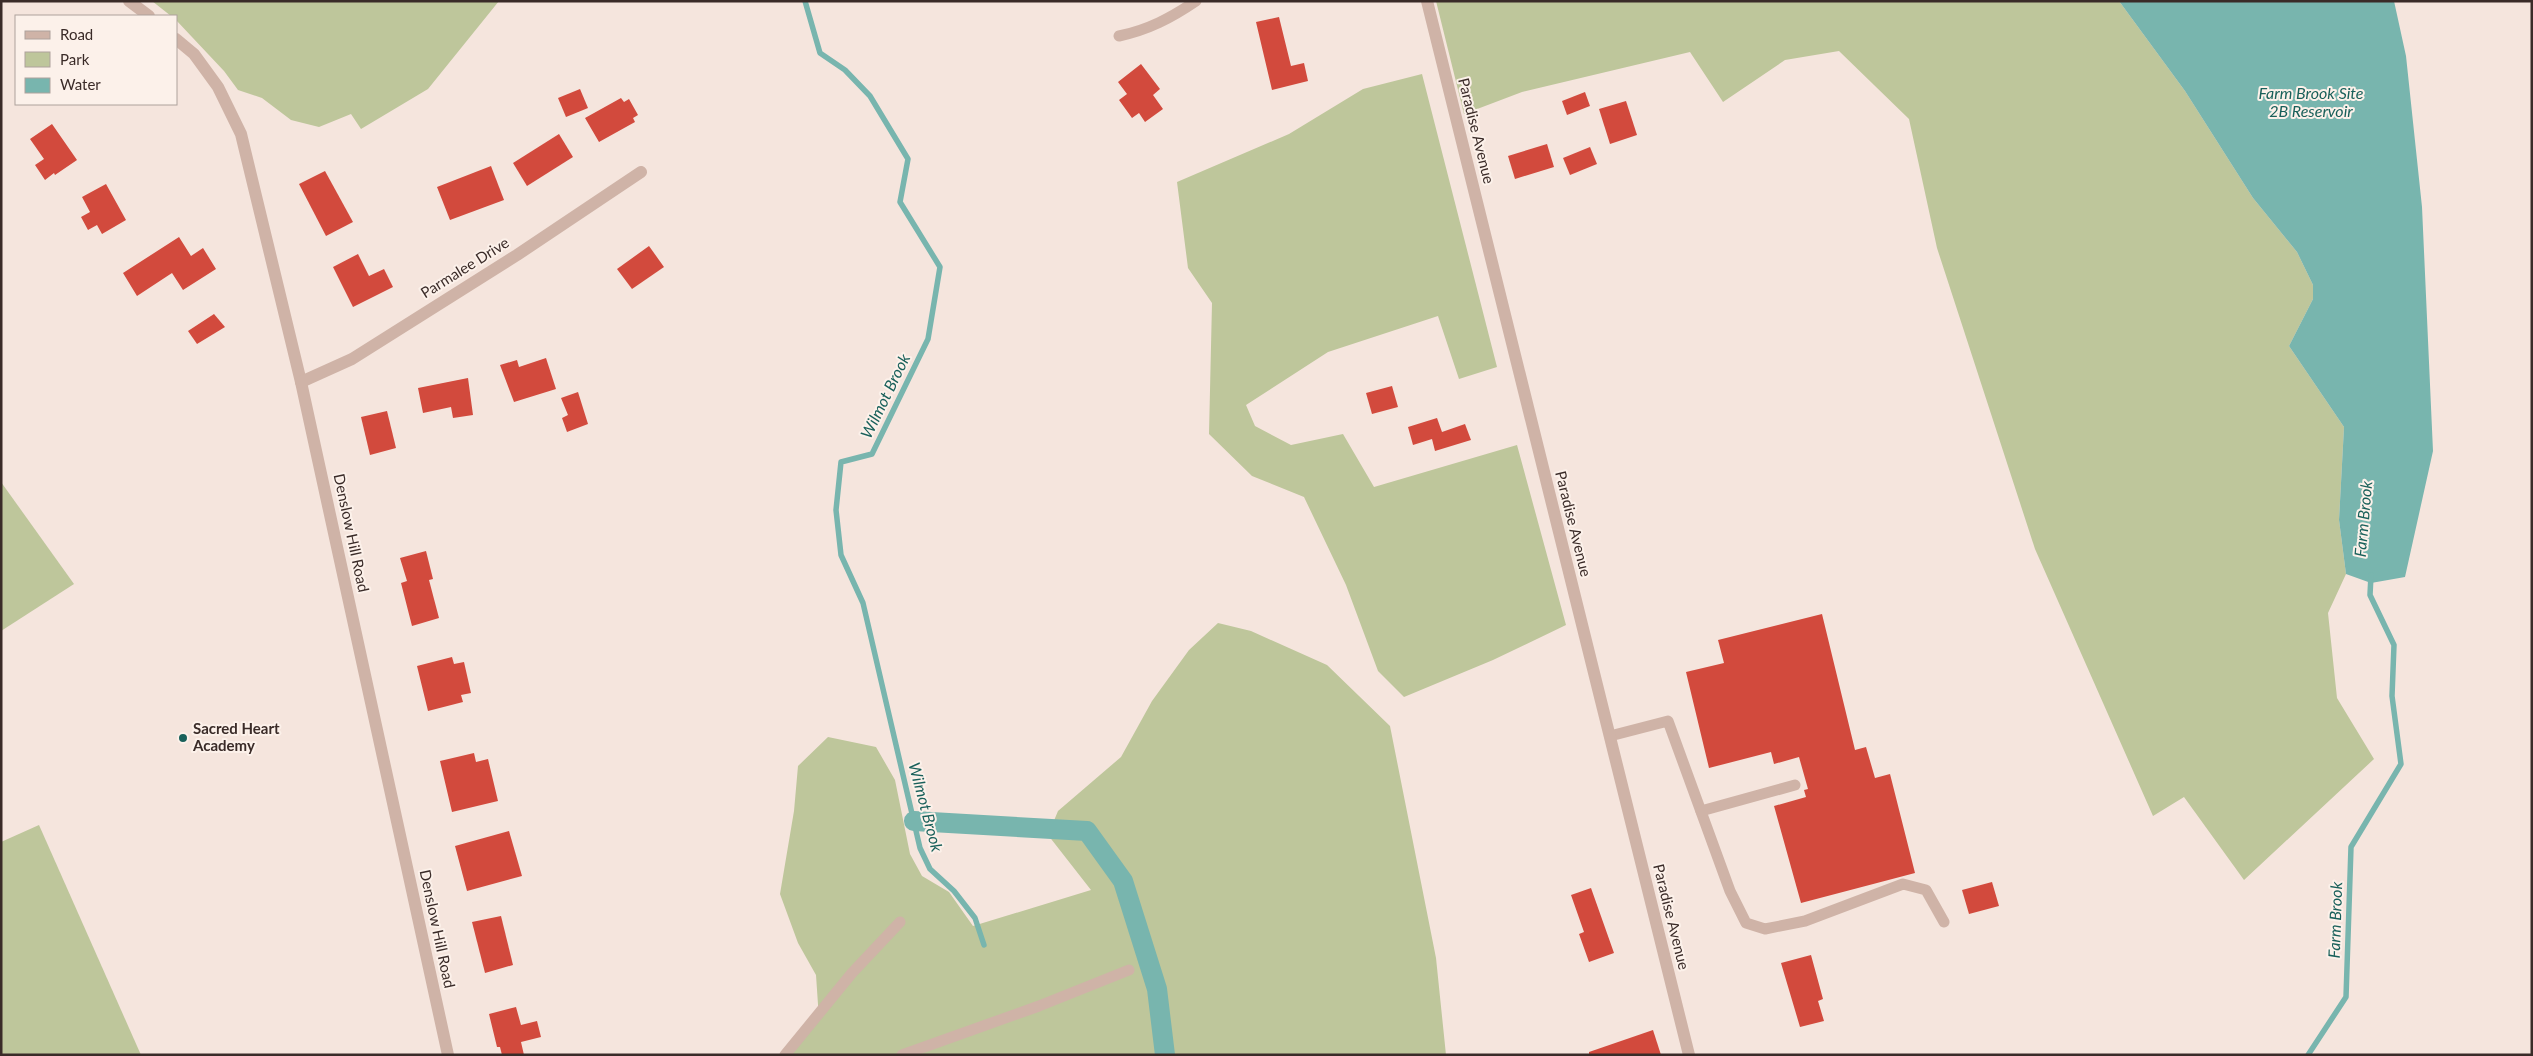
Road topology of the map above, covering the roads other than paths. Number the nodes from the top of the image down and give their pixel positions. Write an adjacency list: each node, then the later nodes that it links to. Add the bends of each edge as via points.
1 (129, 1): 4 (street)
2 (1196, 1): 5 (lane, via 1143,31)
3 (1427, 1): 9 (street, Paradise Avenue)
4 (148, 15)
5 (1119, 36)
6 (178, 41): 8 (street, Denslow Hill Road, via 194,54 218,87 241,134)
7 (641, 172): 8 (street, Parmalee Drive, via 352,359)
8 (301, 382): 15 (street, Denslow Hill Road)
9 (1610, 736): 11 (lane, via 1668,721); 18 (street, Paradise Avenue)
10 (1796, 785): 11 (lane)
11 (1700, 811): 13 (lane, via 1730,891 1746,922 1765,929 1805,921 1903,884 1926,890)
12 (900, 922): 16 (lane, via 852,973)
13 (1944, 922)
14 (1129, 970): 17 (lane)
15 (448, 1055)
16 (785, 1055)
17 (902, 1055)
18 (1689, 1055)

